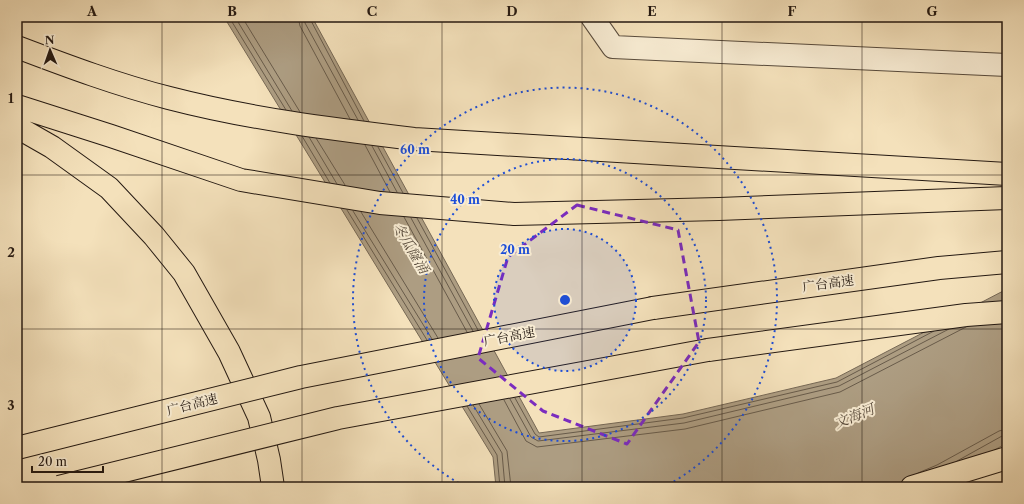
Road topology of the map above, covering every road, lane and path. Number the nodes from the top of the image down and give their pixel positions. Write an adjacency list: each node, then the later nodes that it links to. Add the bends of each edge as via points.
1 (592, 17): 3 (street, via 613,47)
2 (17, 48): 6 (highway, via 168,98 317,128 414,139)
3 (1007, 65)
4 (17, 106): 7 (highway, via 241,180 380,203 514,214)
5 (17, 127): 14 (highway, bridge, via 52,147 109,188 184,273 229,352 259,417)
6 (1007, 174)
7 (1007, 198)
8 (1007, 262): 10 (highway, 广台高速, bridge, via 939,268 653,308 301,377)
9 (1007, 312): 13 (highway, bridge, via 966,315 708,350 338,418)
10 (17, 448)
11 (1007, 458): 12 (highway)
12 (929, 484): 15 (highway)
13 (59, 487)
14 (273, 487)
15 (912, 487)

